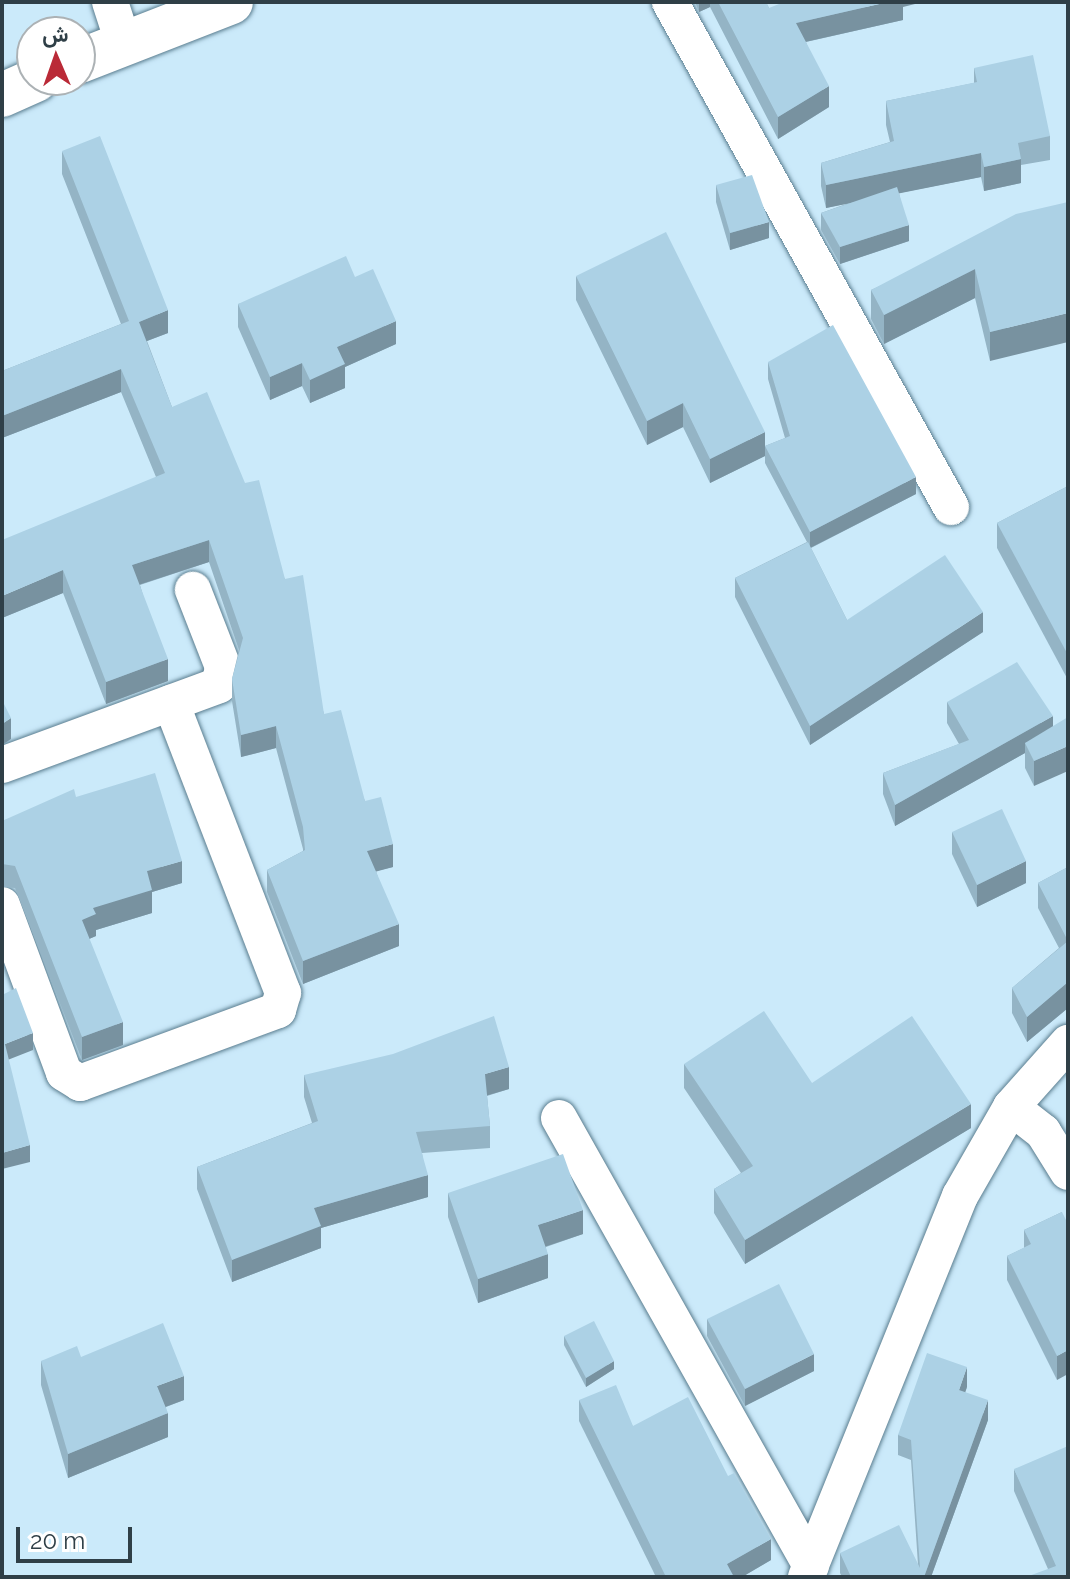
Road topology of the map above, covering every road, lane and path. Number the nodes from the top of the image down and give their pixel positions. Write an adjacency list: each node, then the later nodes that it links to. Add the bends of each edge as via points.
1 (231, 2): 3 (street)
2 (670, 2): 5 (street)
3 (116, 22): 4 (street)
4 (96, 44)
5 (951, 507)
6 (193, 590): 7 (street, via 223,667 219,685)
7 (171, 703): 8 (street); 9 (street, via 283,993 278,1010 80,1083 64,1073)
8 (2, 765)
9 (2, 905)
10 (1068, 1043): 11 (street)
11 (1011, 1107): 13 (street, via 1043,1132); 14 (street, via 921,1285)
12 (559, 1118): 14 (street)
13 (1068, 1172)
14 (809, 1572)

